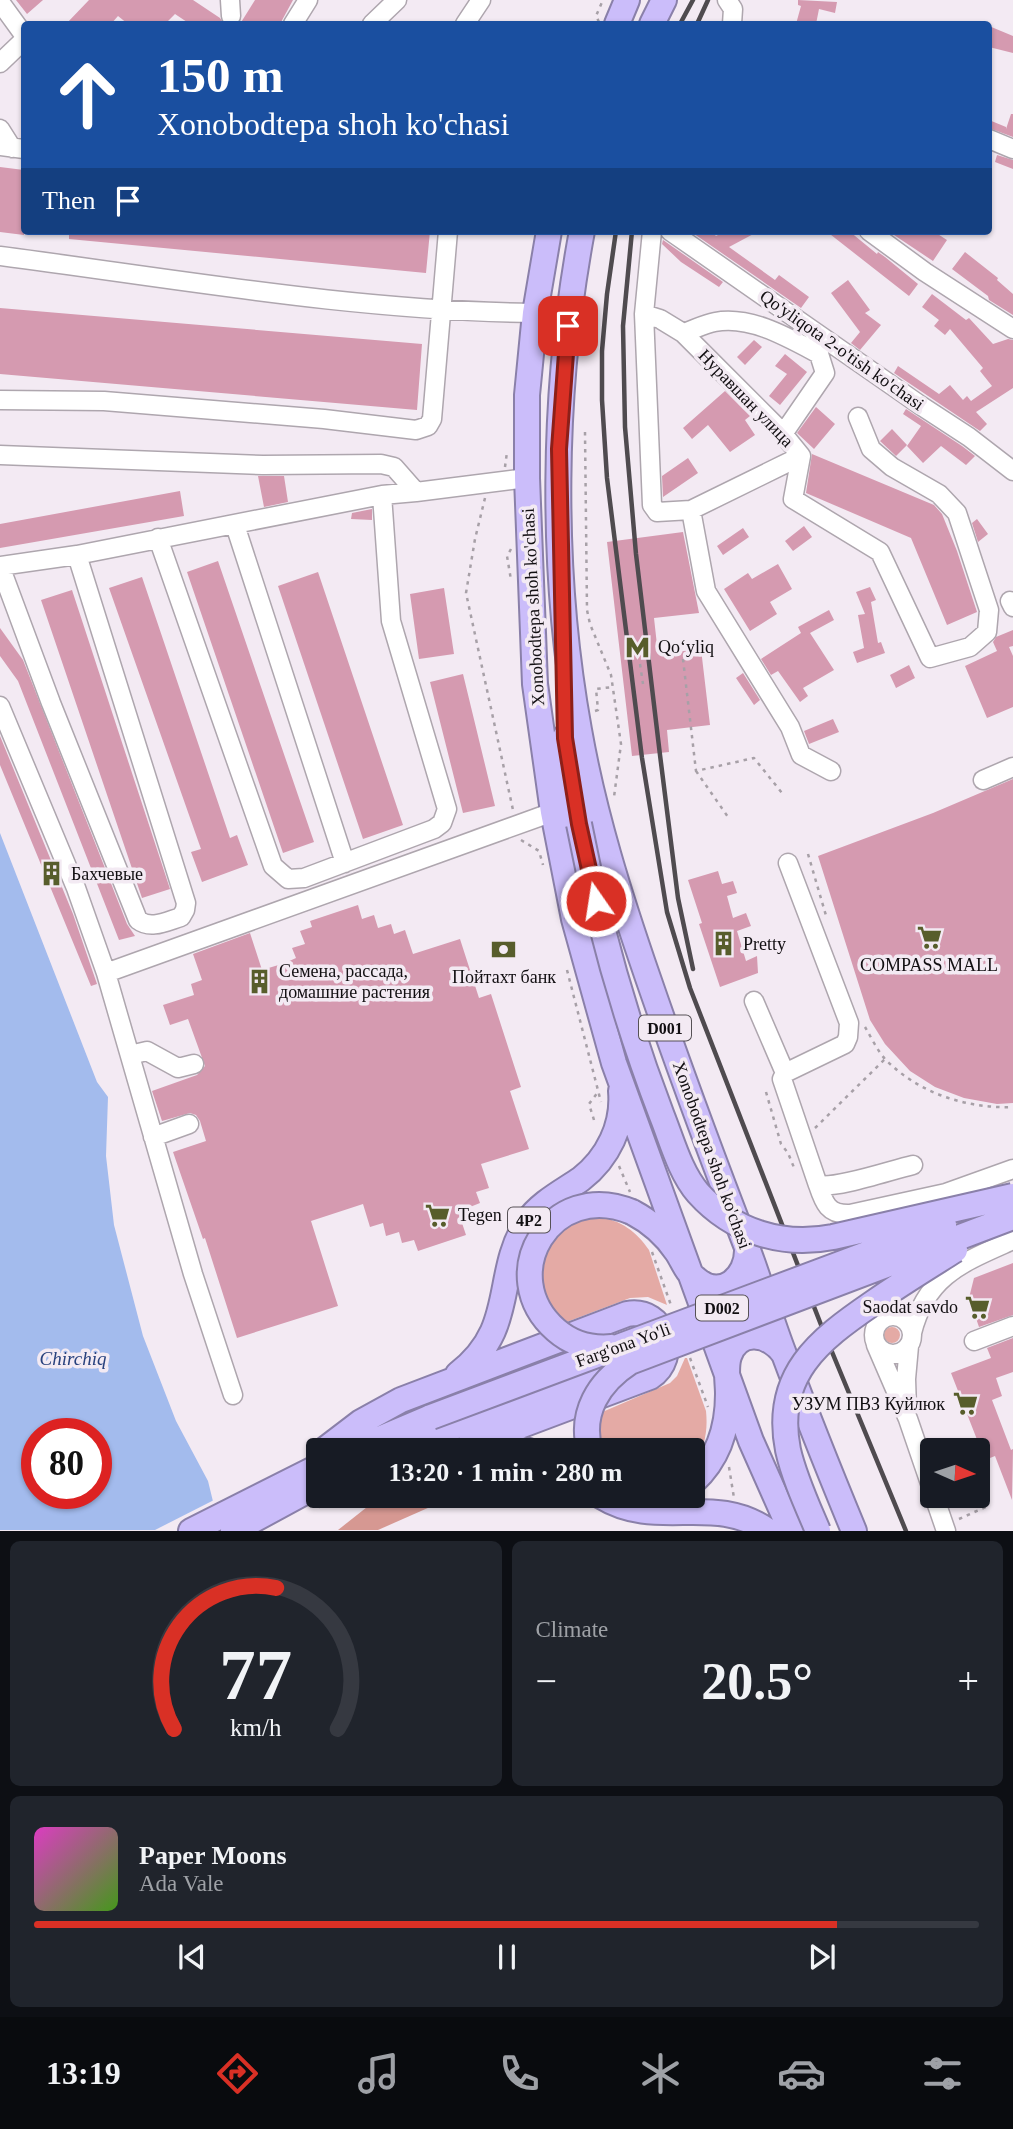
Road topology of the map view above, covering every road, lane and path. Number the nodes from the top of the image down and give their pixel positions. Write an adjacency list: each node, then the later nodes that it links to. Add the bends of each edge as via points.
1 (308, 0): 8 (street)
2 (397, 0): 9 (street)
3 (603, 0): 11 (path)
4 (627, 0): 12 (highway)
5 (664, 0): 13 (highway)
6 (473, 1): 10 (street)
7 (0, 2): 14 (street)
8 (295, 21)
9 (375, 21)
10 (466, 21)
11 (598, 21)
12 (618, 21)
13 (654, 21)
14 (21, 33)
15 (21, 40): 16 (street)
16 (0, 63)
17 (0, 129): 19 (street)
18 (992, 140): 20 (street)
19 (12, 148)
20 (1013, 149)
21 (448, 235): 28 (street)
22 (548, 235): 29 (highway, Xonobodtepa shoh ko'chasi)
23 (581, 235): 48 (highway, Xonobodtepa shoh ko'chasi / D001, via 562,387 559,502)
24 (652, 235): 30 (street)
25 (676, 235): 39 (street, Qo'yliqota 2-o'tish ko'chasi)
26 (874, 235): 31 (street)
27 (0, 256): 28 (street)
28 (442, 311): 29 (street); 33 (street, via 432,419 428,426 416,430 116,402)
29 (535, 313): 40 (highway, Xonobodtepa shoh ko'chasi, via 527,395)
30 (644, 314): 32 (street, Нуравшан улица); 43 (street, via 652,505 657,512)
31 (1013, 329)
32 (683, 333): 36 (street, Нуравшан улица); 36 (street, via 715,322 740,321 790,338 819,354 825,373)
33 (0, 400)
34 (858, 417): 38 (street, Нуравшан улица, via 871,449 939,494 957,513 989,610 987,632 970,647 930,658 880,552 793,499)
35 (586, 432): 52 (path, via 587,610)
36 (783, 434): 38 (street, Нуравшан улица)
37 (0, 455): 41 (street, via 263,465 381,464 394,467)
38 (801, 456): 43 (street)
39 (1013, 471)
40 (527, 478): 41 (street); 61 (highway, Xonobodtepa shoh ko'chasi, via 536,684)
41 (416, 492): 42 (street)
42 (382, 495): 44 (street); 64 (street, via 391,621 447,809 434,829)
43 (691, 510): 57 (street, via 706,591 790,727 801,755)
44 (236, 525): 45 (street); 64 (street)
45 (158, 538): 46 (street); 64 (street, via 273,866 288,879)
46 (77, 555): 47 (street); 47 (street, via 186,903 181,916 153,926 138,920)
47 (0, 566)
48 (564, 600): 88 (highway, bridge, via 565,738 579,824 606,939 652,1089 689,1180 731,1220 781,1240 806,1241); 92 (highway, Xonobodtepa shoh ko'chasi / D001, via 579,730 607,851 697,1120)
49 (683, 659): 56 (path)
50 (640, 664): 51 (path)
51 (643, 684)
52 (613, 687): 54 (path, via 596,689); 60 (path, via 621,744)
53 (0, 706): 67 (street)
54 (598, 710)
55 (1013, 767): 58 (street)
56 (696, 771): 59 (path, via 754,758); 62 (path)
57 (831, 771)
58 (983, 780)
59 (782, 793)
60 (614, 800)
61 (553, 812): 67 (street); 72 (highway, Xonobodtepa shoh ko'chasi, via 575,919)
62 (728, 817)
63 (808, 854): 66 (path)
64 (345, 863)
65 (788, 863): 74 (street, via 849,1023 845,1044)
66 (829, 925)
67 (106, 973): 70 (street)
68 (754, 1001): 74 (street)
69 (860, 1020): 71 (path)
70 (130, 1055): 73 (street, via 147,1051 178,1068); 80 (street)
71 (886, 1059): 77 (path, via 914,1082 943,1096 991,1108); 81 (path)
72 (614, 1063): 94 (highway, Xonobodtepa shoh ko'chasi); 103 (highway, 4P2, via 621,1109 609,1148 587,1174 546,1202 528,1221 513,1255 491,1336 470,1363)
73 (194, 1064)
74 (785, 1073): 81 (street, via 782,1079)
75 (598, 1092): 78 (path, via 589,1104)
76 (766, 1092): 82 (path)
77 (1013, 1107)
78 (594, 1121)
79 (189, 1124): 80 (street)
80 (153, 1137): 104 (street)
81 (802, 1140): 83 (path); 86 (street)
82 (781, 1144)
83 (788, 1153)
84 (913, 1165): 86 (street)
85 (1013, 1169): 87 (street)
86 (817, 1185): 89 (street, via 831,1210)
87 (946, 1193): 89 (street); 93 (street, via 935,1210 935,1235 947,1249)
88 (1013, 1198): 100 (highway, Farg'ona Yo'li / D002, bridge)
89 (850, 1214): 95 (street)
90 (1013, 1218): 100 (highway, Farg'ona Yo'li / D002, bridge); 124 (highway, bridge, via 874,1302 828,1334 805,1362 791,1390 786,1432 793,1466)
91 (1013, 1240): 93 (street)
92 (747, 1250): 94 (highway, via 744,1271 726,1285 704,1285); 101 (highway, Xonobodtepa shoh ko'chasi / D001)
93 (974, 1257): 97 (street, via 945,1275 931,1292 916,1318)
94 (688, 1270): 100 (highway, bridge, via 663,1233 618,1207 583,1206 561,1216 542,1235 534,1254 531,1288 546,1320 559,1333 586,1346); 102 (highway, Xonobodtepa shoh ko'chasi)
95 (887, 1317): 97 (street, via 906,1321); 99 (street, via 874,1328)
96 (1013, 1326): 98 (street)
97 (911, 1340): 99 (street, via 905,1351 892,1355); 105 (street, via 906,1379)
98 (974, 1341)
99 (876, 1345): 105 (street)
100 (626, 1354): 106 (highway, Farg'ona Yo'li / D002, bridge); 108 (highway, bridge, via 590,1407)
101 (784, 1354): 102 (highway, via 768,1339 747,1338 730,1352); 125 (highway, Xonobodtepa shoh ko'chasi / D001)
102 (728, 1374): 111 (highway, via 727,1415 716,1454); 123 (highway, Xonobodtepa shoh ko'chasi, via 751,1441)
103 (438, 1386): 106 (highway, via 627,1314 650,1317 667,1344 662,1366 650,1377); 107 (highway, 4P2, via 401,1400)
104 (233, 1395)
105 (908, 1419): 109 (street)
106 (448, 1437)
107 (340, 1438)
108 (588, 1438)
109 (920, 1455)
110 (306, 1465): 115 (highway)
111 (705, 1470)
112 (306, 1475): 115 (highway)
113 (306, 1489): 115 (highway)
114 (306, 1497): 115 (highway)
115 (264, 1504): 120 (highway); 121 (highway)
116 (627, 1508): 122 (highway, via 734,1514)
117 (942, 1508): 119 (street)
118 (984, 1508): 119 (path)
119 (952, 1525)
120 (191, 1531)
121 (233, 1531)
122 (768, 1531)
123 (791, 1531)
124 (818, 1531)
125 (854, 1531)

